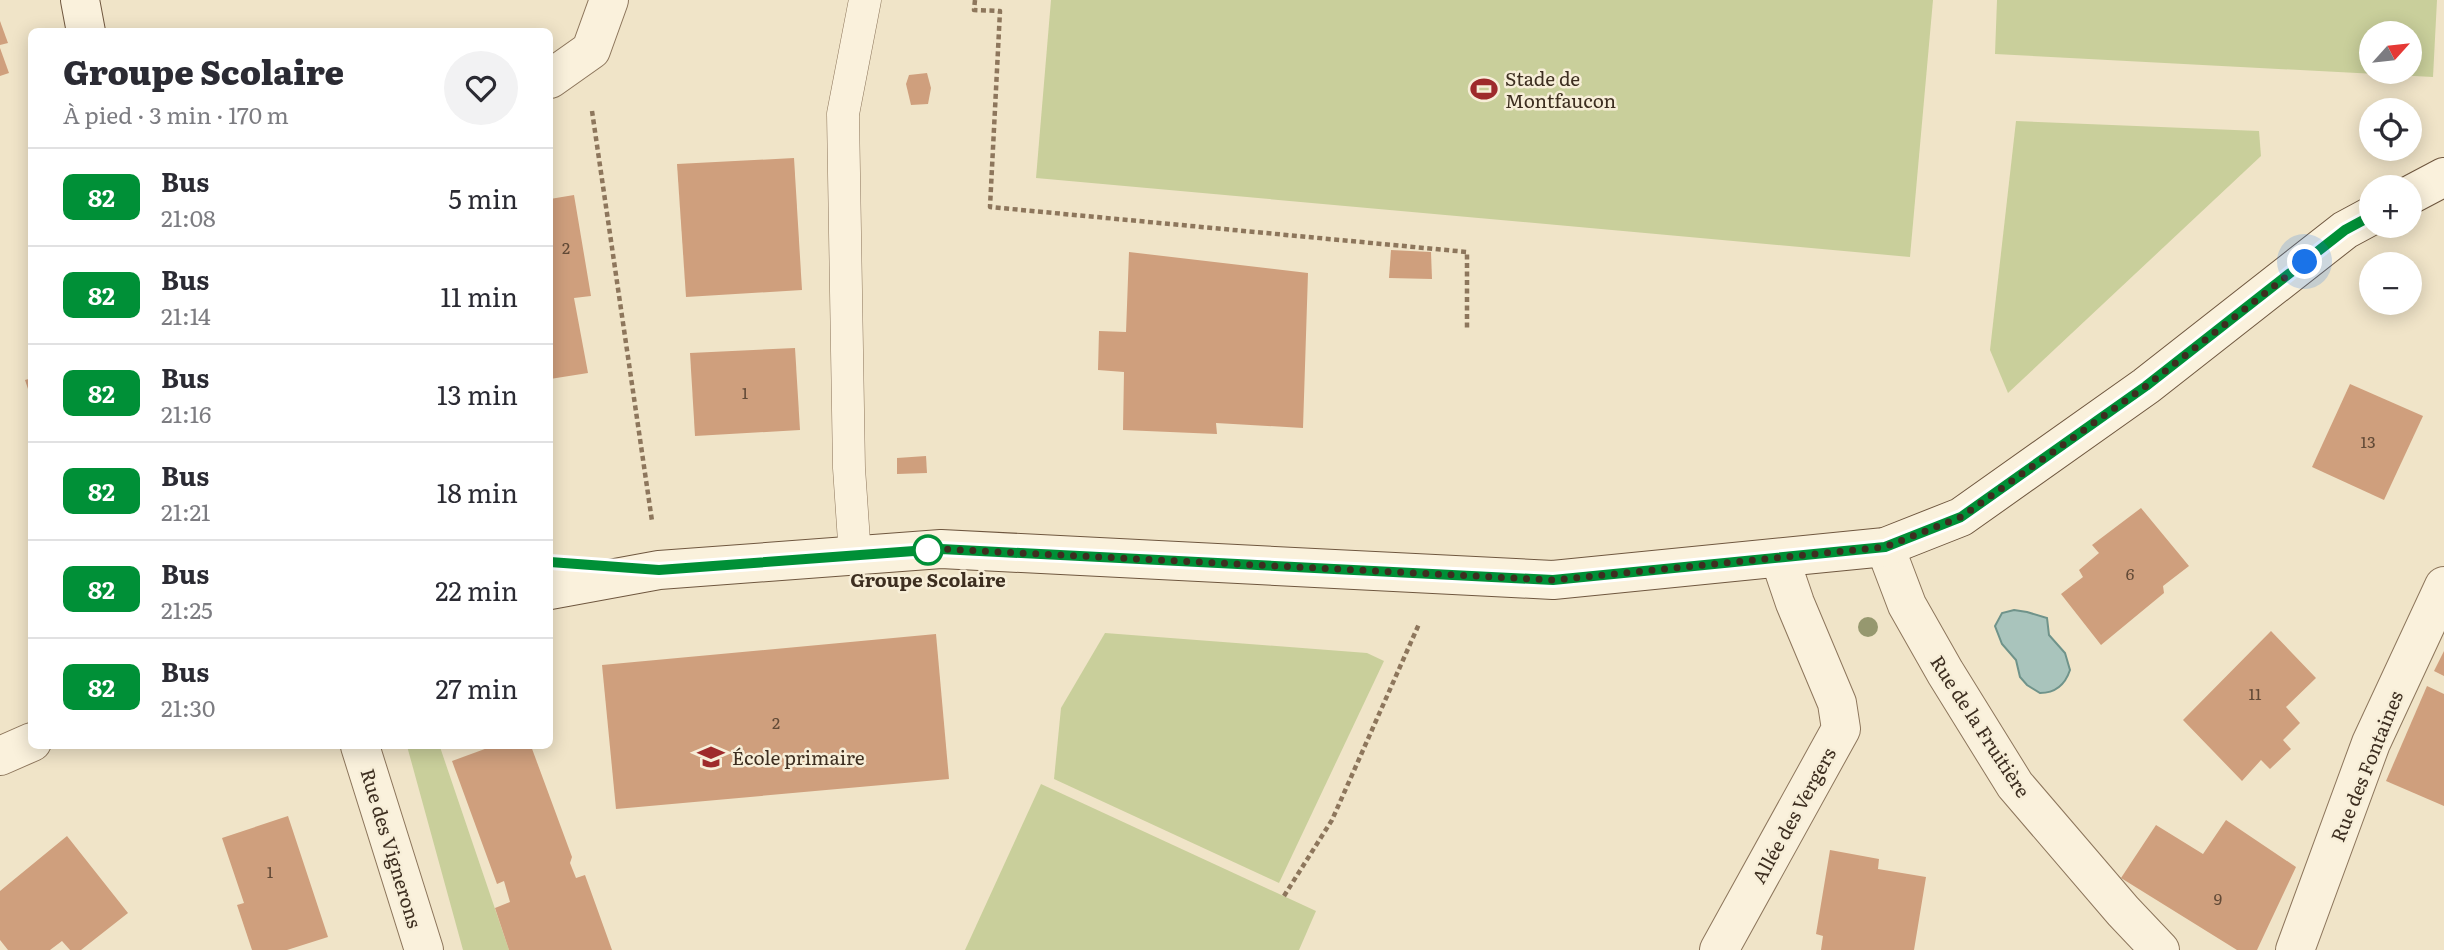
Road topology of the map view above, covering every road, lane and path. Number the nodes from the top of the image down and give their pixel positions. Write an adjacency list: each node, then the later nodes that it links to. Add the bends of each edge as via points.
1 (80, 0): 5 (street)
2 (609, 0): 6 (street, via 591,50)
3 (864, 0): 13 (lane, via 843,114 849,468)
4 (975, 0): 11 (path, via 974,10 1000,11 990,207 1467,252)
5 (85, 28)
6 (584, 55): 7 (street); 16 (path)
7 (553, 77)
8 (2444, 177): 9 (street)
9 (2422, 189)
10 (2359, 222): 12 (street, via 2146,386 1961,517)
11 (1467, 331)
12 (1885, 547): 14 (street); 26 (street, Rue de la Fruitière, via 1907,605 2015,785)
13 (855, 556): 16 (street); 17 (street, via 941,549)
14 (1780, 559): 17 (street, via 1553,580); 25 (street, Allée des Vergers, via 1837,703 1840,729)
15 (553, 562): 16 (street)
16 (659, 570): 19 (street)
17 (1424, 574): 23 (path, via 1418,629 1332,820)
18 (2444, 586): 27 (street, Rue des Fontaines, via 2371,743)
19 (553, 589)
20 (28, 744): 22 (street)
21 (361, 749): 24 (street, Rue des Vignerons)
22 (0, 756)
23 (1284, 896)
24 (424, 950)
25 (1719, 950)
26 (2160, 950)
27 (2295, 950)

